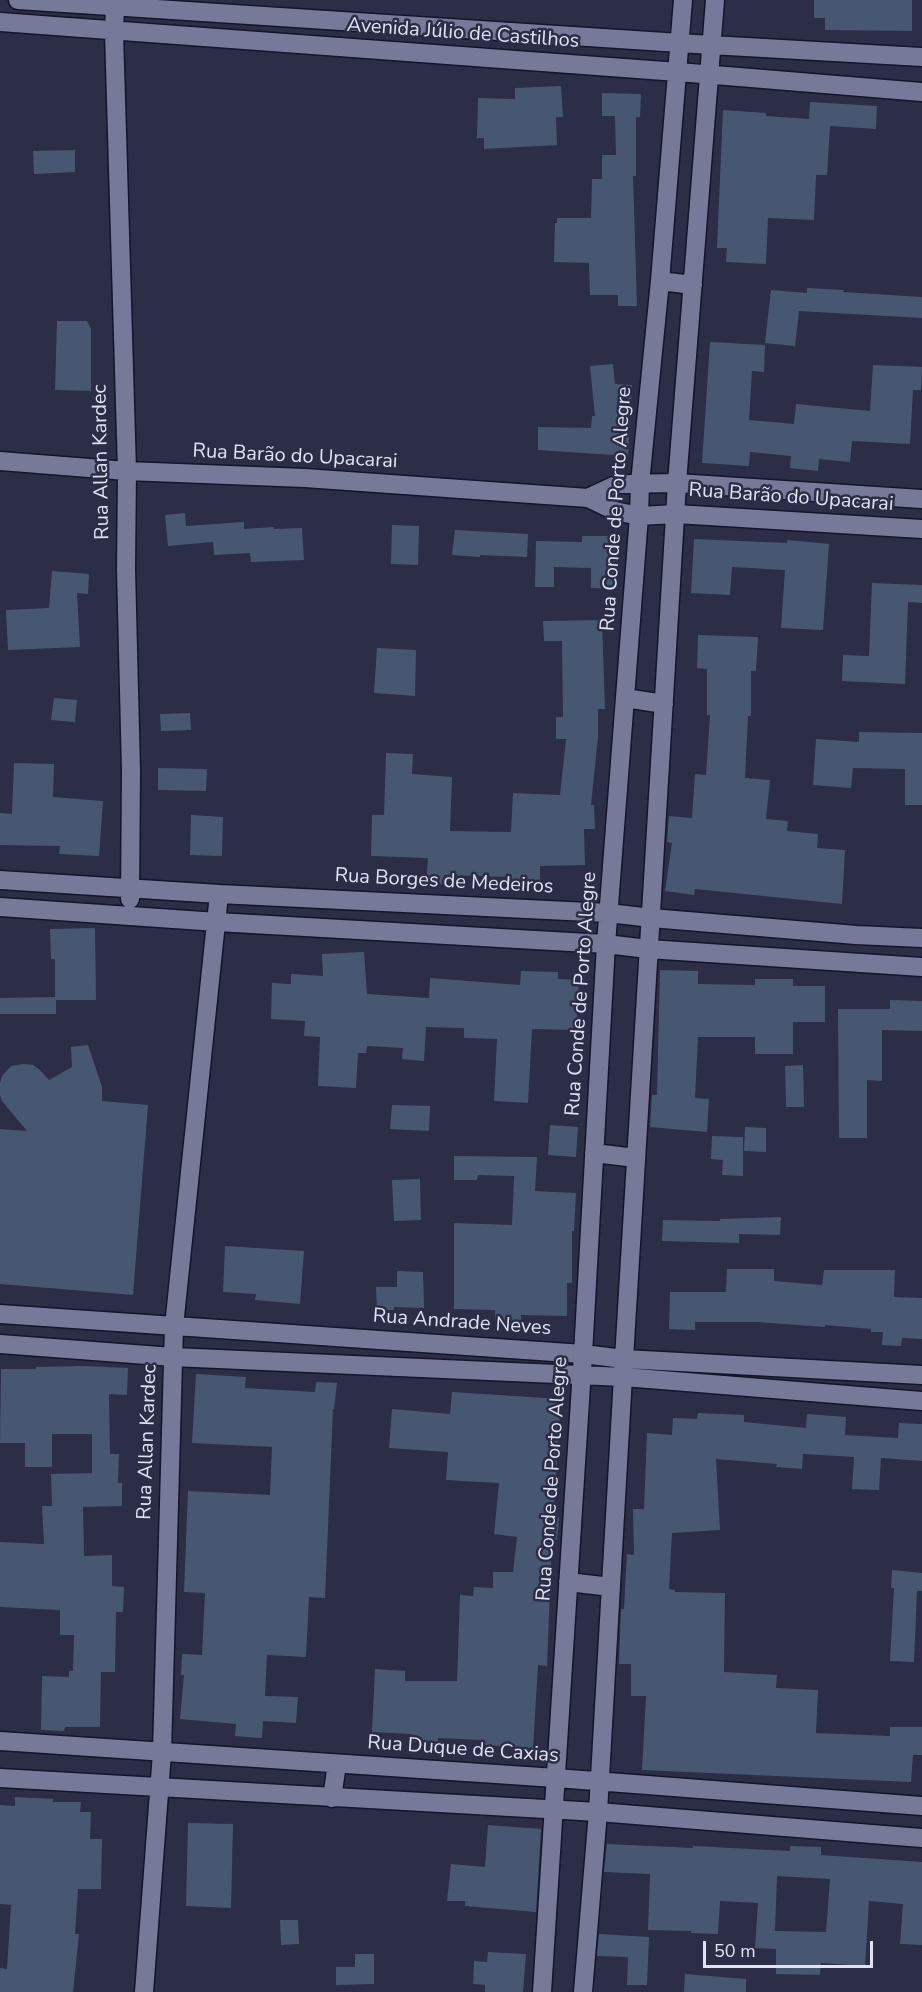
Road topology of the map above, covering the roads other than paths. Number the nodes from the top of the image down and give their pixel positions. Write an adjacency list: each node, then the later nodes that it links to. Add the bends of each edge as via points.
1 (18, 0): 4 (street, Avenida Júlio de Castilhos)
2 (683, 0): 8 (street, Rua Conde de Porto Alegre)
3 (714, 0): 9 (street)
4 (116, 7): 6 (street, Avenida Júlio de Castilhos); 7 (street, Rua Allan Kardec)
5 (0, 22): 7 (street, Avenida Júlio de Castilhos)
6 (413, 26): 8 (street, Avenida Júlio de Castilhos); 10 (street)
7 (114, 32): 10 (street, Avenida Júlio de Castilhos); 18 (street, Rua Allan Kardec)
8 (680, 43): 9 (street, Avenida Júlio de Castilhos); 12 (street, Rua Conde de Porto Alegre)
9 (711, 45): 11 (street, Avenida Júlio de Castilhos); 13 (street)
10 (412, 53): 12 (street, Avenida Júlio de Castilhos)
11 (922, 57)
12 (678, 72): 13 (street, Avenida Júlio de Castilhos); 15 (street, Rua Conde de Porto Alegre)
13 (708, 75): 14 (street, Avenida Júlio de Castilhos); 16 (street)
14 (922, 92)
15 (660, 281): 16 (street); 19 (street, Rua Conde de Porto Alegre)
16 (693, 285): 20 (street)
17 (0, 461): 18 (street, Rua Barão do Upacarai)
18 (127, 471): 22 (street, Rua Barão do Upacarai, via 305,478); 31 (street, Rua Allan Kardec)
19 (640, 483): 20 (street, Rua Barão do Upacarai); 22 (street, Rua Barão do Upacarai, via 618,484); 25 (street, Rua Conde de Porto Alegre)
20 (677, 483): 21 (street, Rua Barão do Upacarai); 24 (street)
21 (891, 497): 23 (street, Rua Barão do Upacarai); 26 (street)
22 (588, 498): 25 (street, Rua Barão do Upacarai, via 615,511)
23 (922, 499)
24 (676, 514): 25 (street, Rua Barão do Upacarai); 26 (street, Rua Barão do Upacarai); 29 (street)
25 (639, 516): 28 (street, Rua Conde de Porto Alegre)
26 (891, 527): 27 (street, Rua Barão do Upacarai)
27 (922, 529)
28 (625, 698): 29 (street); 35 (street, Rua Conde de Porto Alegre)
29 (664, 704): 37 (street)
30 (0, 880): 31 (street, Rua Borges de Medeiros)
31 (130, 889): 32 (street, Rua Borges de Medeiros); 36 (street, Rua Allan Kardec)
32 (219, 894): 33 (street, Rua Borges de Medeiros); 38 (street, Rua Allan Kardec)
33 (388, 902): 35 (street, Rua Borges de Medeiros); 39 (street)
34 (0, 908): 36 (street)
35 (609, 913): 37 (street, Rua Borges de Medeiros); 42 (street, Rua Conde de Porto Alegre)
36 (131, 916): 38 (street)
37 (651, 918): 40 (street, Rua Borges de Medeiros); 43 (street)
38 (217, 922): 39 (street); 49 (street, Rua Allan Kardec)
39 (385, 932): 42 (street)
40 (856, 935): 41 (street, Rua Borges de Medeiros); 44 (street)
41 (922, 938)
42 (606, 944): 43 (street); 46 (street, Rua Conde de Porto Alegre)
43 (648, 949): 44 (street); 47 (street)
44 (855, 963): 45 (street)
45 (922, 967)
46 (594, 1153): 47 (street); 52 (street, Rua Conde de Porto Alegre)
47 (636, 1158): 54 (street)
48 (0, 1314): 49 (street, Rua Andrade Neves)
49 (174, 1326): 50 (street, Rua Andrade Neves); 53 (street, Rua Allan Kardec)
50 (372, 1340): 52 (street, Rua Andrade Neves); 55 (street)
51 (0, 1344): 53 (street)
52 (583, 1354): 54 (street, Rua Andrade Neves); 57 (street, Rua Conde de Porto Alegre)
53 (173, 1357): 55 (street); 65 (street, Rua Allan Kardec)
54 (624, 1359): 56 (street, Rua Andrade Neves); 59 (street)
55 (372, 1366): 57 (street)
56 (820, 1370): 58 (street, Rua Andrade Neves); 60 (street)
57 (581, 1375): 59 (street); 62 (street, Rua Conde de Porto Alegre)
58 (922, 1375)
59 (624, 1377): 60 (street); 63 (street)
60 (819, 1392): 61 (street)
61 (922, 1401)
62 (568, 1582): 63 (street); 68 (street, Rua Conde de Porto Alegre)
63 (611, 1587): 69 (street)
64 (0, 1741): 65 (street, Rua Duque de Caxias)
65 (162, 1753): 66 (street, Rua Duque de Caxias); 70 (street, Rua Allan Kardec)
66 (337, 1764): 68 (street, Rua Duque de Caxias); 72 (street)
67 (0, 1778): 70 (street)
68 (556, 1778): 69 (street, Rua Duque de Caxias); 74 (street, Rua Conde de Porto Alegre)
69 (599, 1782): 71 (street, Rua Duque de Caxias); 75 (street)
70 (160, 1788): 72 (street); 78 (street, Rua Allan Kardec)
71 (795, 1797): 73 (street, Rua Duque de Caxias); 76 (street)
72 (332, 1798): 74 (street)
73 (922, 1806)
74 (554, 1811): 75 (street); 79 (street, Rua Conde de Porto Alegre)
75 (598, 1812): 76 (street); 80 (street)
76 (793, 1828): 77 (street)
77 (922, 1838)
78 (144, 1992)
79 (542, 1992)
80 (583, 1992)

